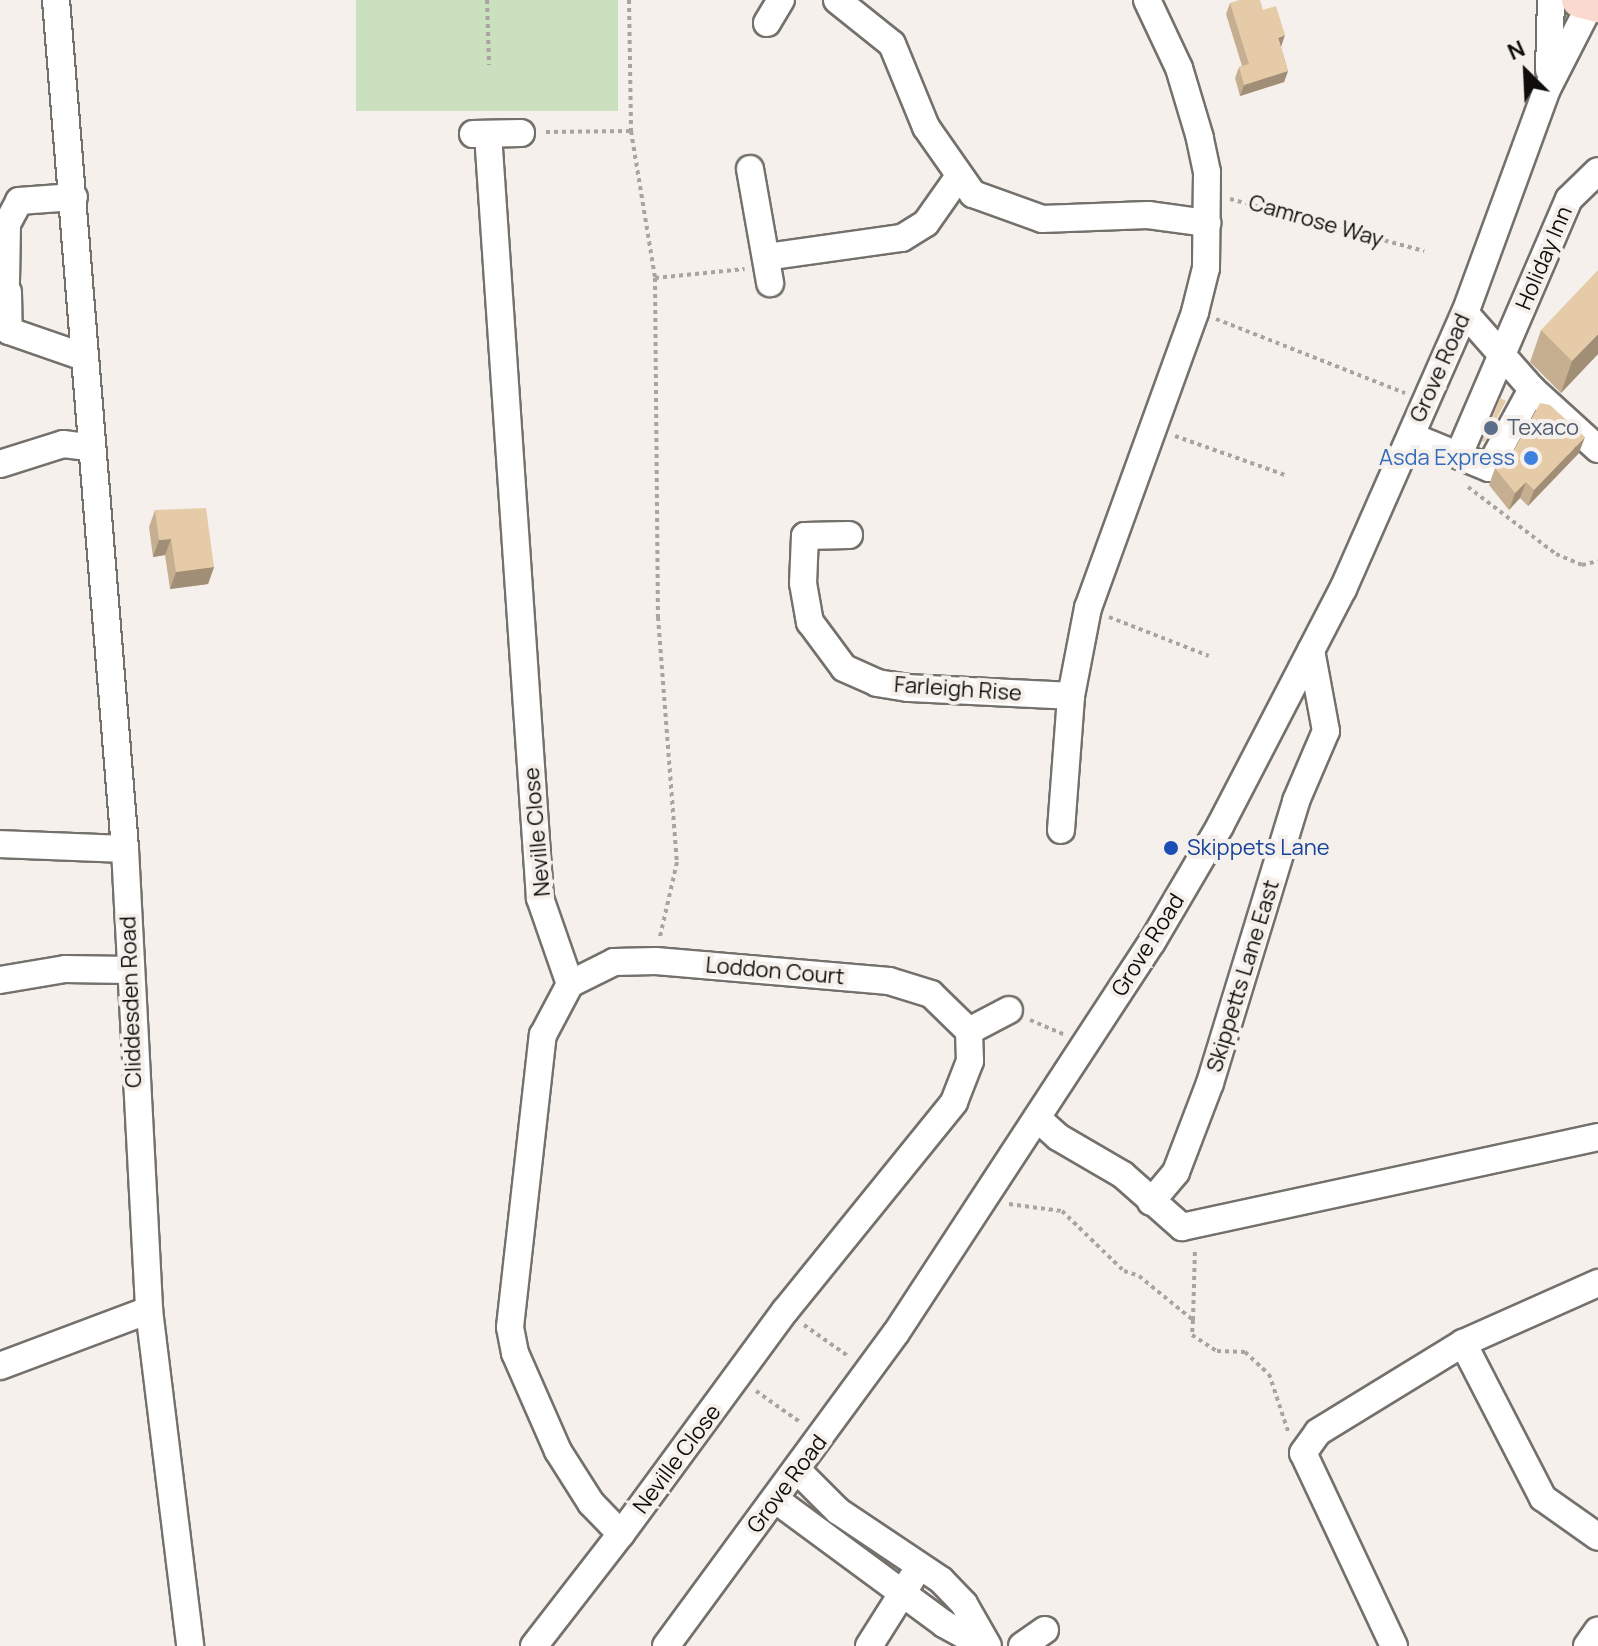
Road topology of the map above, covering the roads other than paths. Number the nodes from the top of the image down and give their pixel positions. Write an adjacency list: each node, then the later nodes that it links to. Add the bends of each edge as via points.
1 (56, 0): 14 (street, Cliddesden Road)
2 (781, 0): 7 (street)
3 (837, 0): 12 (street, via 892,44 926,127)
4 (1147, 0): 15 (street, via 1179,68 1200,138)
5 (1551, 0): 8 (street, Grove Road)
6 (1589, 3): 8 (street, Grove Road)
7 (767, 23)
8 (1547, 89): 16 (street, Grove Road)
9 (521, 133): 32 (street, Neville Close, via 480,134 540,898)
10 (750, 169): 12 (street, via 768,269 902,238 926,223)
11 (1598, 171): 18 (street, Holiday Inn, via 1569,199)
12 (959, 176): 15 (street, via 973,194 1042,219)
13 (9, 197): 14 (street); 17 (street, via 9,331)
14 (74, 197): 17 (street, Cliddesden Road)
15 (1207, 212): 26 (street, via 1206,268 1195,312 1088,608)
16 (1465, 313): 18 (street); 19 (street, Grove Road)
17 (84, 357): 20 (street, Cliddesden Road)
18 (1517, 371): 21 (street); 23 (street); 23 (street, via 1489,468)
19 (1411, 436): 23 (street); 25 (street, Grove Road)
20 (89, 447): 22 (street, via 63,444); 29 (street, Cliddesden Road)
21 (1598, 449)
22 (0, 464)
23 (1463, 464)
24 (849, 535): 26 (street, Farleigh Rise, via 805,536 803,583 810,622 844,668 877,683 908,688)
25 (1311, 650): 35 (street, Grove Road, via 1166,920); 37 (street, Skippetts Lane East, via 1326,731 1296,801 1210,1083 1176,1172)
26 (1071, 696): 27 (street)
27 (1061, 830)
28 (0, 844): 29 (street)
29 (125, 849): 30 (street, Cliddesden Road)
30 (129, 970): 31 (street, via 65,969); 39 (street, Cliddesden Road)
31 (0, 980)
32 (570, 984): 34 (street, Loddon Court, via 614,962 656,961 889,981 931,994); 44 (street, Neville Close, via 543,1035 510,1327 515,1353 558,1451 591,1503)
33 (1009, 1010): 34 (street)
34 (969, 1031): 44 (street, Neville Close, via 970,1061 954,1102 785,1311)
35 (1037, 1118): 37 (street, via 1058,1137 1123,1175); 42 (street, Grove Road, via 896,1333)
36 (1598, 1137): 37 (street, via 1196,1225 1182,1227)
37 (1151, 1202)
38 (1598, 1283): 40 (street)
39 (149, 1310): 41 (street); 50 (street, Cliddesden Road)
40 (1463, 1343): 45 (street, via 1543,1498); 56 (street, via 1318,1432 1303,1453)
41 (0, 1366)
42 (797, 1470): 43 (street, Grove Road); 46 (street, via 838,1511)
43 (776, 1500): 47 (street); 52 (street, Grove Road)
44 (621, 1534): 51 (street, Neville Close)
45 (1598, 1537)
46 (919, 1567): 47 (street); 54 (street, via 964,1604)
47 (903, 1591): 53 (street); 54 (street, via 944,1624)
48 (1045, 1630): 55 (street)
49 (1598, 1630): 57 (street)
50 (190, 1646)
51 (534, 1646)
52 (666, 1646)
53 (869, 1646)
54 (986, 1646)
55 (1022, 1646)
56 (1394, 1646)
57 (1587, 1646)

